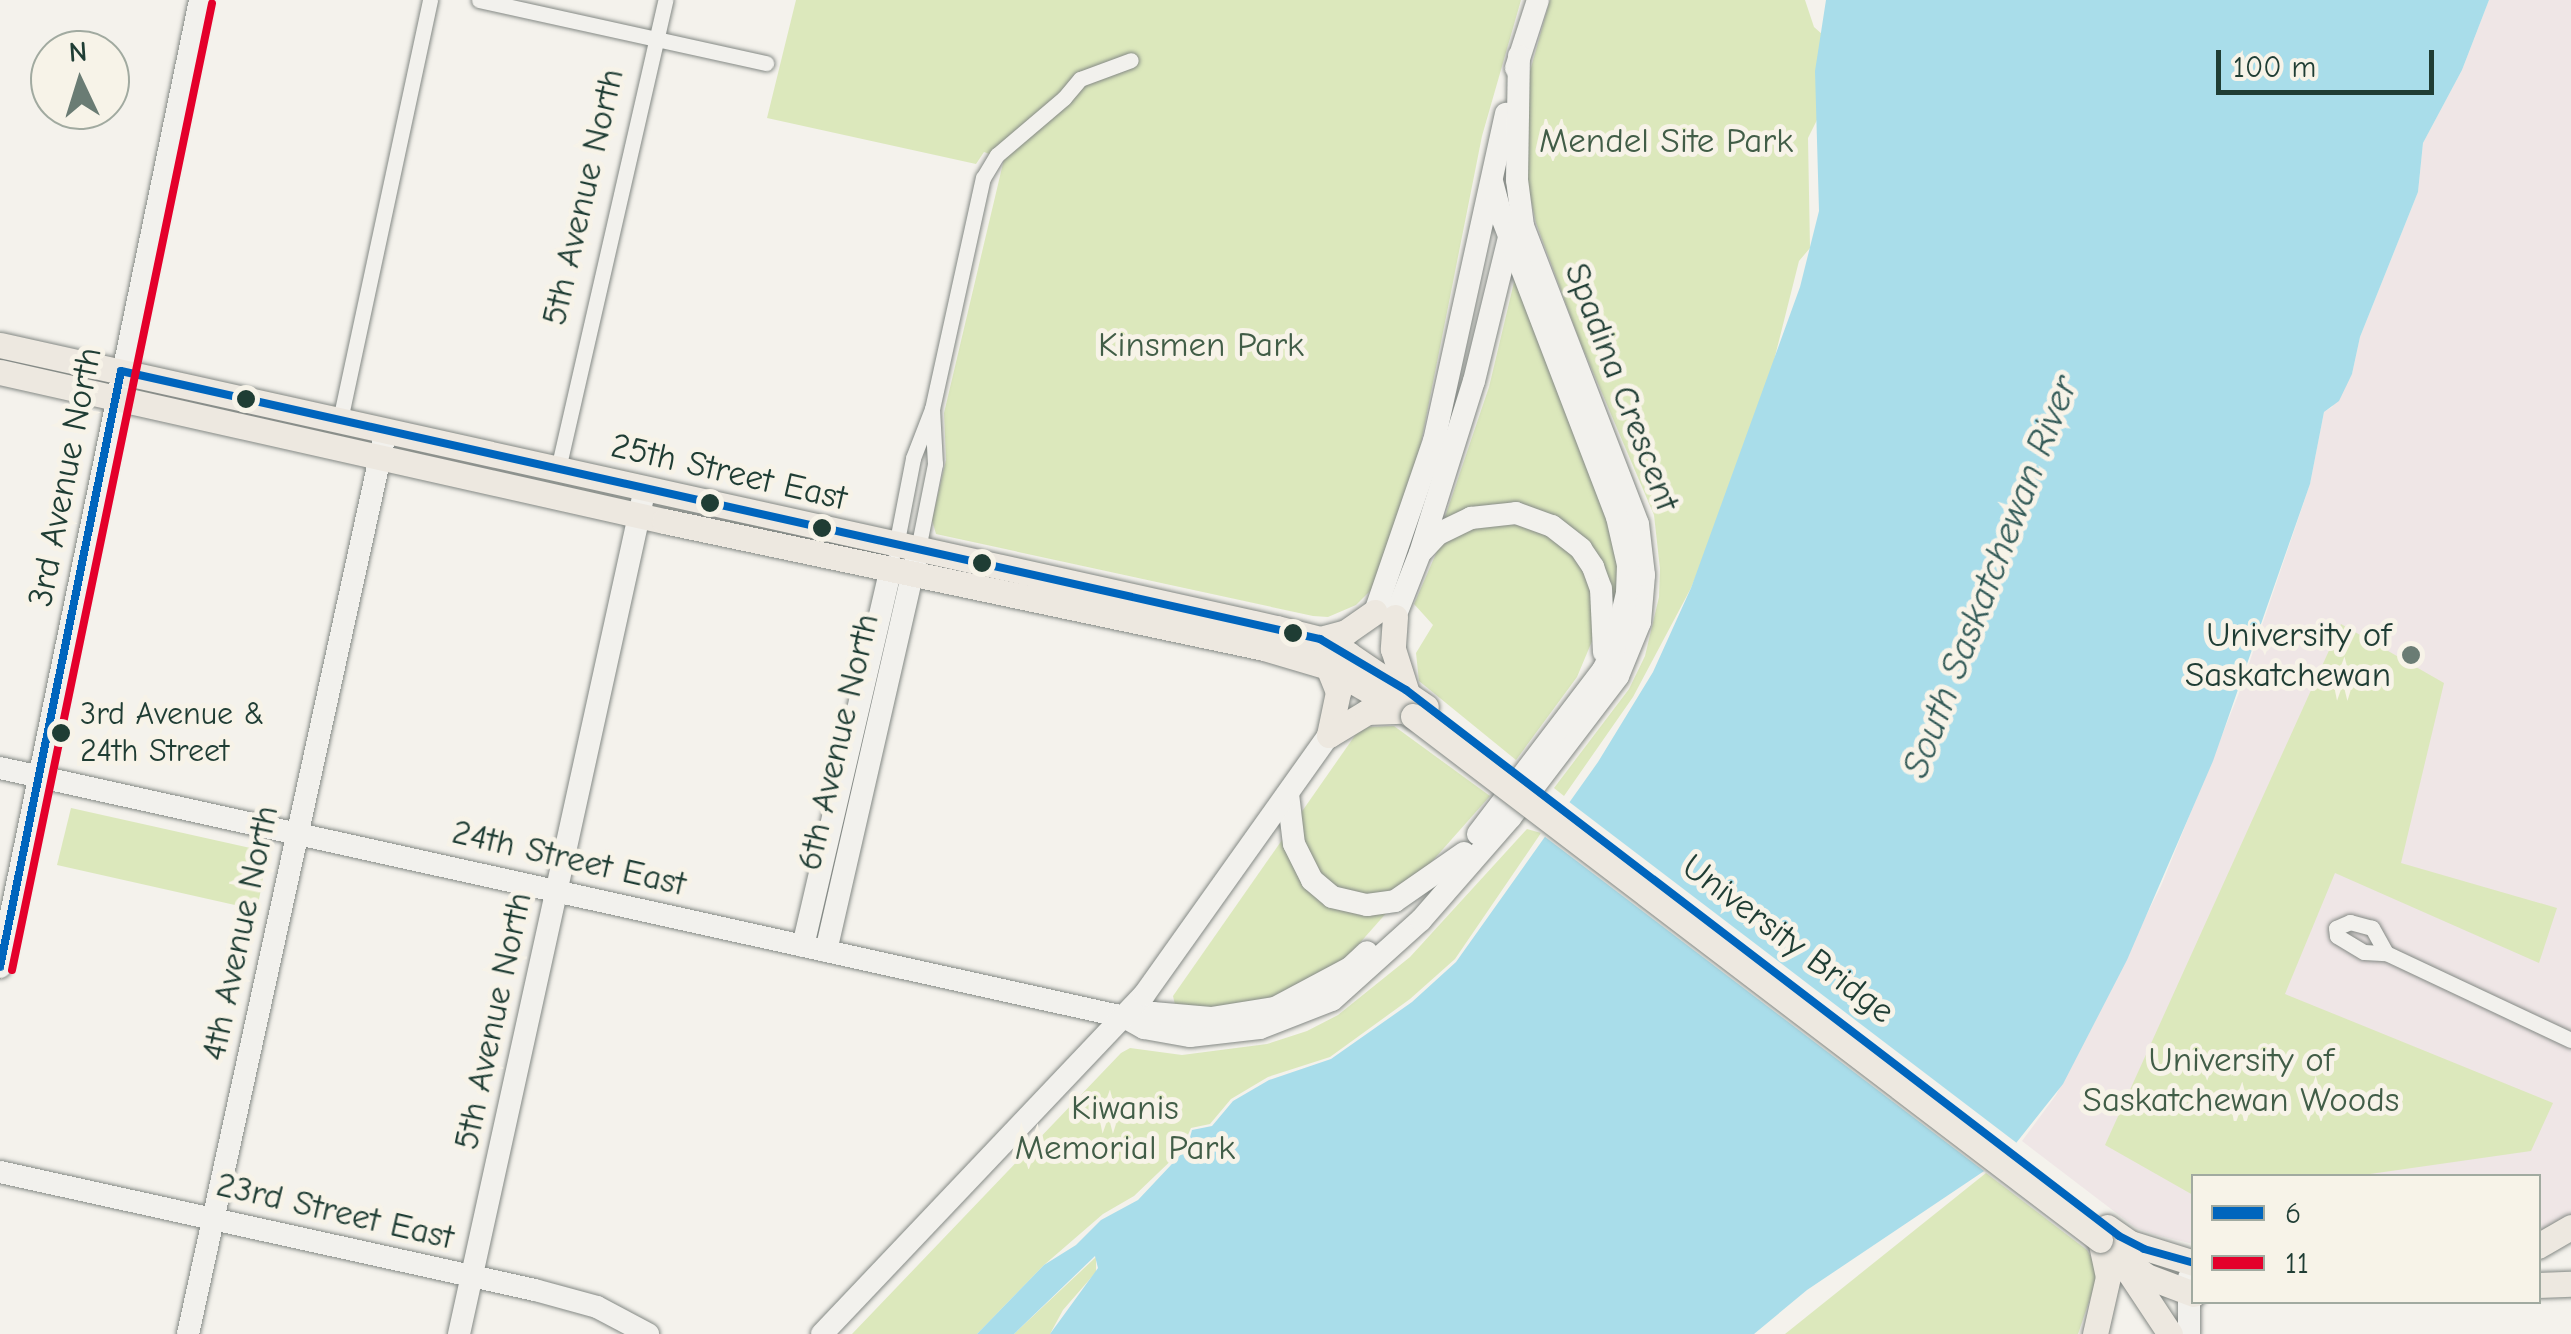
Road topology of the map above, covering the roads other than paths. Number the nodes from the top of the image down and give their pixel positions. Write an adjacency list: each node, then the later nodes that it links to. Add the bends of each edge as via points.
1 (200, 0): 15 (street, 3rd Avenue North)
2 (430, 0): 17 (street)
3 (478, 0): 6 (street)
4 (665, 0): 6 (street, 5th Avenue North)
5 (1538, 0): 7 (street, Spadina Crescent)
6 (656, 38): 9 (street); 20 (street, 5th Avenue North)
7 (1518, 56): 10 (street, Spadina Crescent); 11 (street, Spadina Crescent)
8 (1131, 60): 16 (street, via 1080,79 992,162)
9 (766, 63)
10 (1517, 180): 12 (street, Spadina Crescent); 40 (street, Spadina Crescent, via 1523,226 1644,553 1640,622 1618,676 1468,869 1350,988 1296,1016 1225,1035 1144,1028)
11 (1492, 181): 12 (street, Spadina Crescent); 25 (street, Spadina Crescent, via 1434,441)
12 (1509, 236): 23 (street, Spadina Crescent, via 1474,380); 28 (street, Spadina Crescent, via 1624,542 1628,593)
13 (0, 345): 15 (main road, 25th Street East)
14 (0, 372): 15 (main road, 25th Street East)
15 (120, 384): 17 (main road, 25th Street East); 19 (main road, 25th Street East); 32 (street, 3rd Avenue North)
16 (932, 408): 24 (street, via 913,458); 24 (street, via 935,464)
17 (340, 420): 18 (main road, 25th Street East)
18 (386, 430): 19 (street, 4th Avenue North); 20 (main road, 25th Street East)
19 (380, 457): 22 (main road, 25th Street East); 34 (street, 4th Avenue North)
20 (558, 469): 21 (main road, 25th Street East)
21 (645, 489): 22 (street, 5th Avenue North); 24 (main road, 25th Street East)
22 (639, 516): 24 (main road, 25th Street East); 36 (street, 5th Avenue North)
23 (1420, 553): 25 (street, Spadina Crescent); 28 (street, via 1453,526 1498,513 1536,518 1567,535 1594,567 1601,589)
24 (904, 559): 26 (main road, 25th Street East); 27 (main road, 25th Street East); 37 (street, 6th Avenue North)
25 (1385, 615): 26 (main road); 29 (main road)
26 (1320, 639): 29 (main road, 25th Street East)
27 (1328, 667): 29 (main road, 25th Street East); 30 (main road, via 1338,692)
28 (1603, 670): 35 (street, Spadina Crescent)
29 (1415, 704): 30 (main road, via 1351,719); 45 (main road, University Bridge)
30 (1329, 735): 33 (street)
31 (0, 768): 32 (street, 24th Street East)
32 (40, 777): 34 (street, 24th Street East); 39 (street, 3rd Avenue North)
33 (1288, 794): 35 (street, via 1294,844 1312,880 1332,897 1367,905 1395,901); 40 (street)
34 (298, 833): 36 (street, 24th Street East); 43 (street, 4th Avenue North)
35 (1464, 853): 40 (street, Spadina Crescent, via 1350,968 1302,996 1248,1015)
36 (558, 890): 37 (street, 24th Street East); 50 (street, 5th Avenue North)
37 (815, 948): 40 (street, 24th Street East)
38 (2386, 954): 41 (street)
39 (0, 967)
40 (1124, 1017): 55 (street)
41 (2571, 1040)
42 (0, 1172): 43 (street, 23rd Street East)
43 (212, 1220): 50 (street, 23rd Street East); 52 (street, 4th Avenue North)
44 (2571, 1227): 46 (main road)
45 (2108, 1241): 49 (main road); 51 (main road, via 2146,1276); 56 (main road); 57 (main road)
46 (2541, 1244)
47 (2571, 1252): 48 (main road)
48 (2541, 1254)
49 (2191, 1262)
50 (472, 1278): 53 (street, 5th Avenue North); 54 (street, 23rd Street East, via 597,1306)
51 (2191, 1294): 58 (street)
52 (188, 1334)
53 (459, 1334)
54 (648, 1334)
55 (822, 1334)
56 (2095, 1334)
57 (2170, 1334)
58 (2189, 1334)

